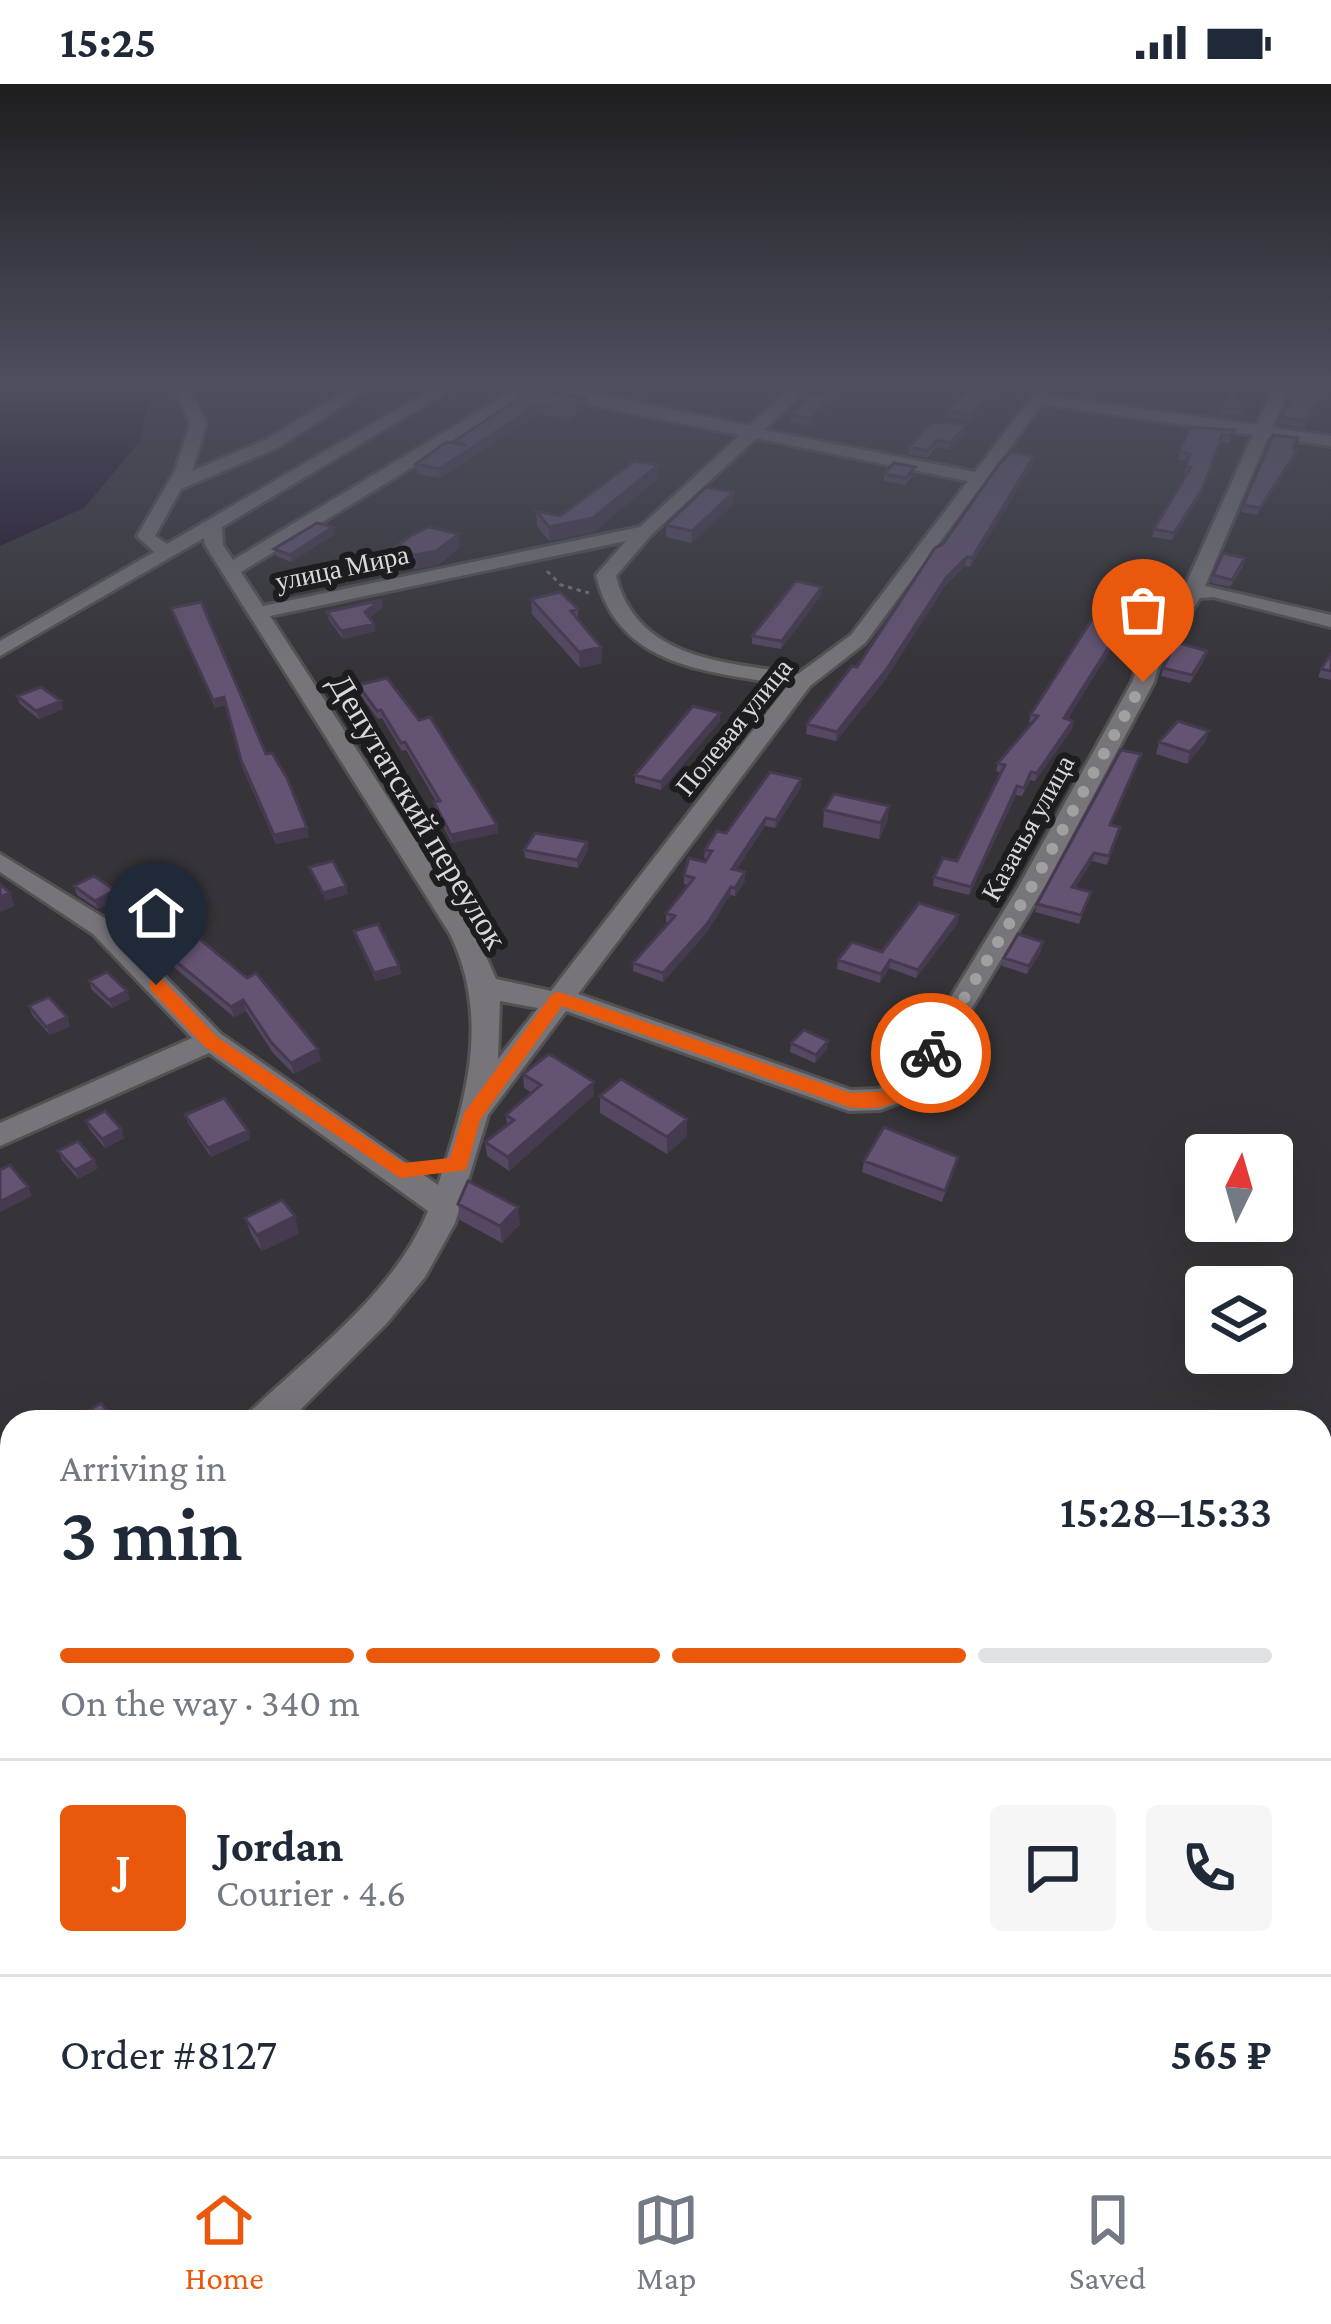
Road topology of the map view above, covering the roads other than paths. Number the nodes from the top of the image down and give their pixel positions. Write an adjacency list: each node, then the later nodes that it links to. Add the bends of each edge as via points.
1 (179, 479): 8 (street)
2 (190, 479): 8 (street)
3 (293, 479): 9 (street)
4 (381, 479): 12 (street)
5 (703, 479): 10 (street)
6 (975, 479): 17 (street, Полевая улица, via 858,639)
7 (1241, 479): 13 (street, Казачья улица)
8 (175, 485): 11 (street, via 146,536)
9 (206, 530): 11 (street); 12 (street, Депутатский переулок)
10 (646, 531): 14 (street, улица Мира); 17 (street, via 606,575 619,619 678,655)
11 (170, 550): 16 (street)
12 (230, 570): 14 (street, Депутатский переулок)
13 (1192, 592): 15 (street); 20 (street, Казачья улица, via 1032,886 920,1071 896,1096 849,1100)
14 (258, 614): 19 (street, Депутатский переулок, via 464,934)
15 (1331, 621)
16 (0, 650)
17 (802, 681): 20 (street, Полевая улица)
18 (0, 860): 21 (street, via 101,928)
19 (484, 986): 20 (street, via 514,997); 22 (street, Депутатский переулок, via 486,1030)
20 (559, 998): 22 (street, Полевая улица)
21 (211, 1041): 23 (street); 25 (street)
22 (470, 1118): 24 (street, Депутатский переулок)
23 (0, 1135)
24 (459, 1165): 25 (street); 26 (street, Депутатский переулок)
25 (400, 1171): 26 (street)
26 (442, 1213): 27 (street, Депутатский переулок, via 427,1248)
27 (277, 1410)

